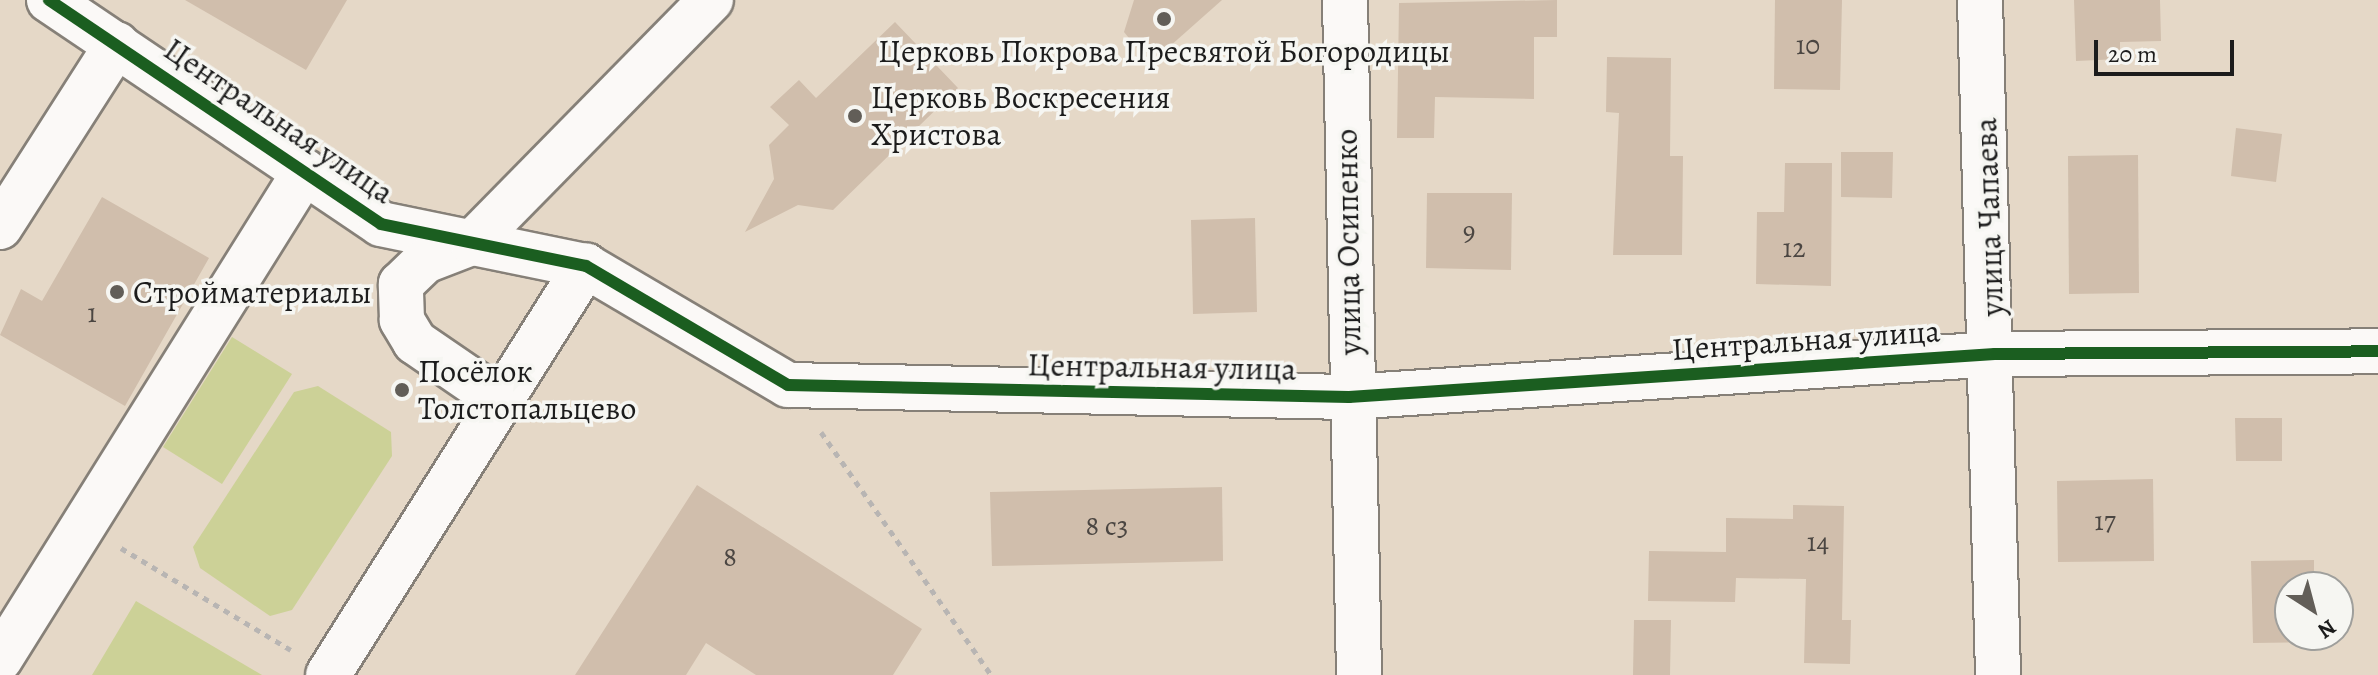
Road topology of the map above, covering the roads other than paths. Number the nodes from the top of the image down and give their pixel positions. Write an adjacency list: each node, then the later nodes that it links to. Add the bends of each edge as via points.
1 (49, 0): 5 (street, Центральная улица)
2 (711, 0): 8 (street)
3 (1345, 0): 12 (street, улица Осипенко)
4 (1980, 0): 11 (street, улица Чапаева)
5 (117, 44): 6 (street, Центральная улица); 7 (street)
6 (305, 171): 8 (street, Центральная улица, via 381,224); 14 (street)
7 (0, 227)
8 (472, 243): 9 (street, Центральная улица); 13 (street, via 425,261 401,284 397,300 415,342)
9 (586, 266): 12 (street, Центральная улица, via 788,385); 13 (street)
10 (2378, 351): 11 (street, Центральная улица)
11 (1995, 354): 12 (street, Центральная улица); 17 (street, улица Чапаева)
12 (1349, 397): 16 (street, улица Осипенко, via 1360,510)
13 (498, 399): 15 (street)
14 (0, 659)
15 (329, 674)
16 (1359, 675)
17 (1998, 675)

